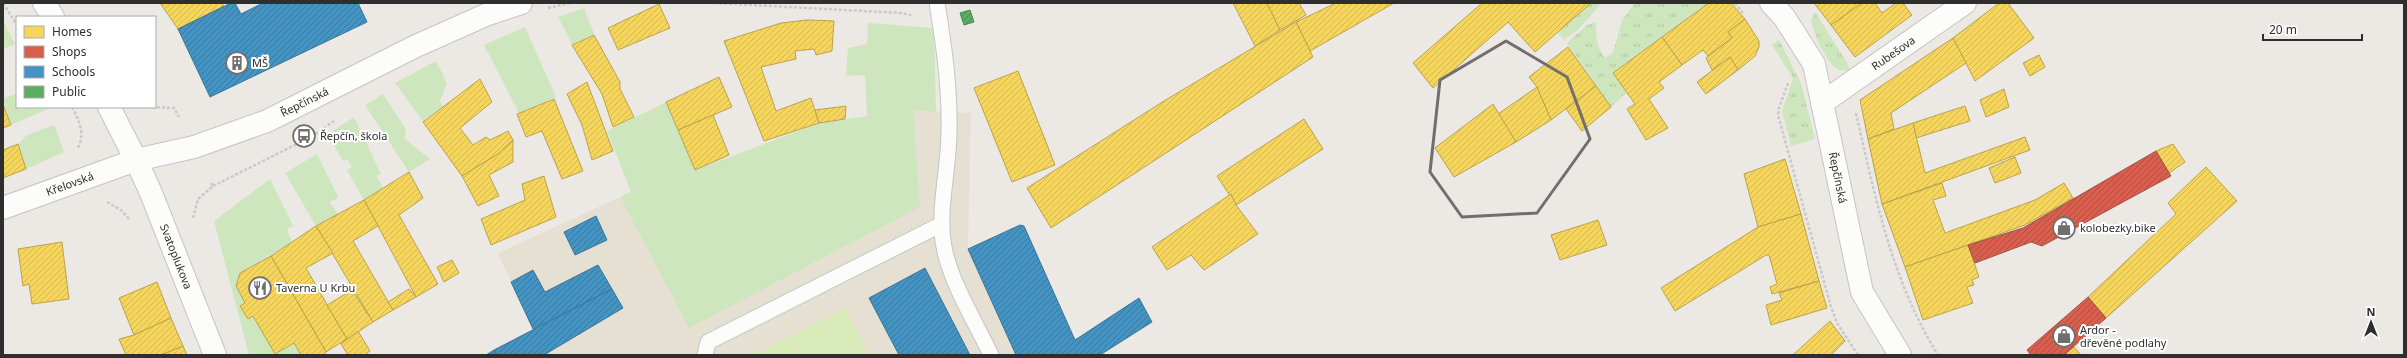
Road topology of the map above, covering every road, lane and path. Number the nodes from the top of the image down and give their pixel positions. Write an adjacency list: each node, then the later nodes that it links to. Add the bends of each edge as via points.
1 (3, 3): 12 (path)
2 (44, 3): 10 (street)
3 (521, 3): 21 (street, Řepčínská, via 488,14 416,46 267,121 194,147)
4 (714, 3): 11 (path, via 902,13)
5 (936, 3): 25 (lane, via 950,99 950,134)
6 (1735, 3): 9 (path)
7 (1771, 3): 14 (street, Řepčínská, via 1784,17 1814,64)
8 (1965, 3): 14 (street, Rubešova)
9 (1745, 15)
10 (52, 16)
11 (920, 20)
12 (16, 23)
13 (1789, 80): 29 (path, via 1778,115 1831,306 1837,322)
14 (1822, 103): 30 (street, Řepčínská, via 1862,292)
15 (1855, 106): 31 (path, via 1876,201 1894,262 1912,310)
16 (156, 107): 19 (path, via 174,108)
17 (72, 108): 20 (path, via 81,129 80,144)
18 (110, 108): 21 (street)
19 (179, 116)
20 (74, 152)
21 (136, 160): 23 (street, Křelovská); 26 (street, Svatoplukova)
22 (102, 200): 24 (path, via 121,210)
23 (3, 208)
24 (130, 222)
25 (942, 224): 27 (lane, via 708,342); 28 (lane, via 943,246 948,263)
26 (215, 355)
27 (705, 355)
28 (991, 355)
29 (1858, 355)
30 (1900, 355)
31 (1938, 355)

